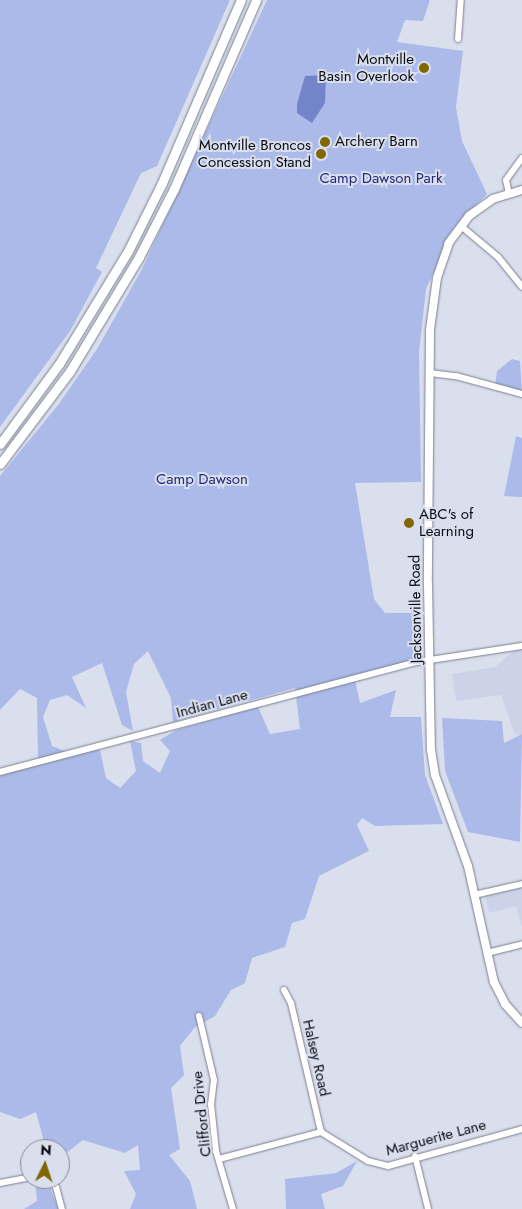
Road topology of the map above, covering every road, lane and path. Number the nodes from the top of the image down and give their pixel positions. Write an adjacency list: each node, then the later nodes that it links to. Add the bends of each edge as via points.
1 (241, 0): 12 (highway, via 162,183 128,251 59,364)
2 (256, 0): 13 (highway, via 174,189 139,257 70,371)
3 (461, 0): 4 (street)
4 (458, 39)
5 (522, 158): 7 (street, via 506,180)
6 (522, 190): 7 (main road, Jacksonville Road)
7 (509, 194): 8 (main road, Jacksonville Road, via 480,206)
8 (461, 226): 9 (street, via 498,257); 10 (main road, Jacksonville Road, via 449,243 437,278 430,330)
9 (522, 287)
10 (430, 373): 11 (street, via 456,376); 15 (main road, Jacksonville Road)
11 (522, 394)
12 (0, 444)
13 (0, 464)
14 (522, 646): 15 (street, Indian Lane)
15 (430, 659): 16 (street, Indian Lane); 18 (main road, Jacksonville Road, via 432,763 462,845)
16 (0, 772)
17 (522, 884): 18 (street)
18 (474, 895): 20 (main road, Jacksonville Road)
19 (522, 944): 20 (street)
20 (487, 953): 23 (main road, Jacksonville Road, via 497,991)
21 (284, 990): 25 (street, Halsey Road, via 291,1003)
22 (199, 1016): 27 (street, Clifford Drive, via 214,1080 211,1104)
23 (522, 1023)
24 (522, 1128): 26 (street, Marguerite Lane)
25 (321, 1132): 26 (street, Marguerite Lane, via 376,1164 388,1166); 27 (street)
26 (415, 1156): 33 (street)
27 (218, 1159): 32 (street, Clifford Drive)
28 (20, 1179): 29 (street)
29 (0, 1182)
30 (56, 1189): 31 (street)
31 (62, 1209)
32 (233, 1209)
33 (428, 1209)

